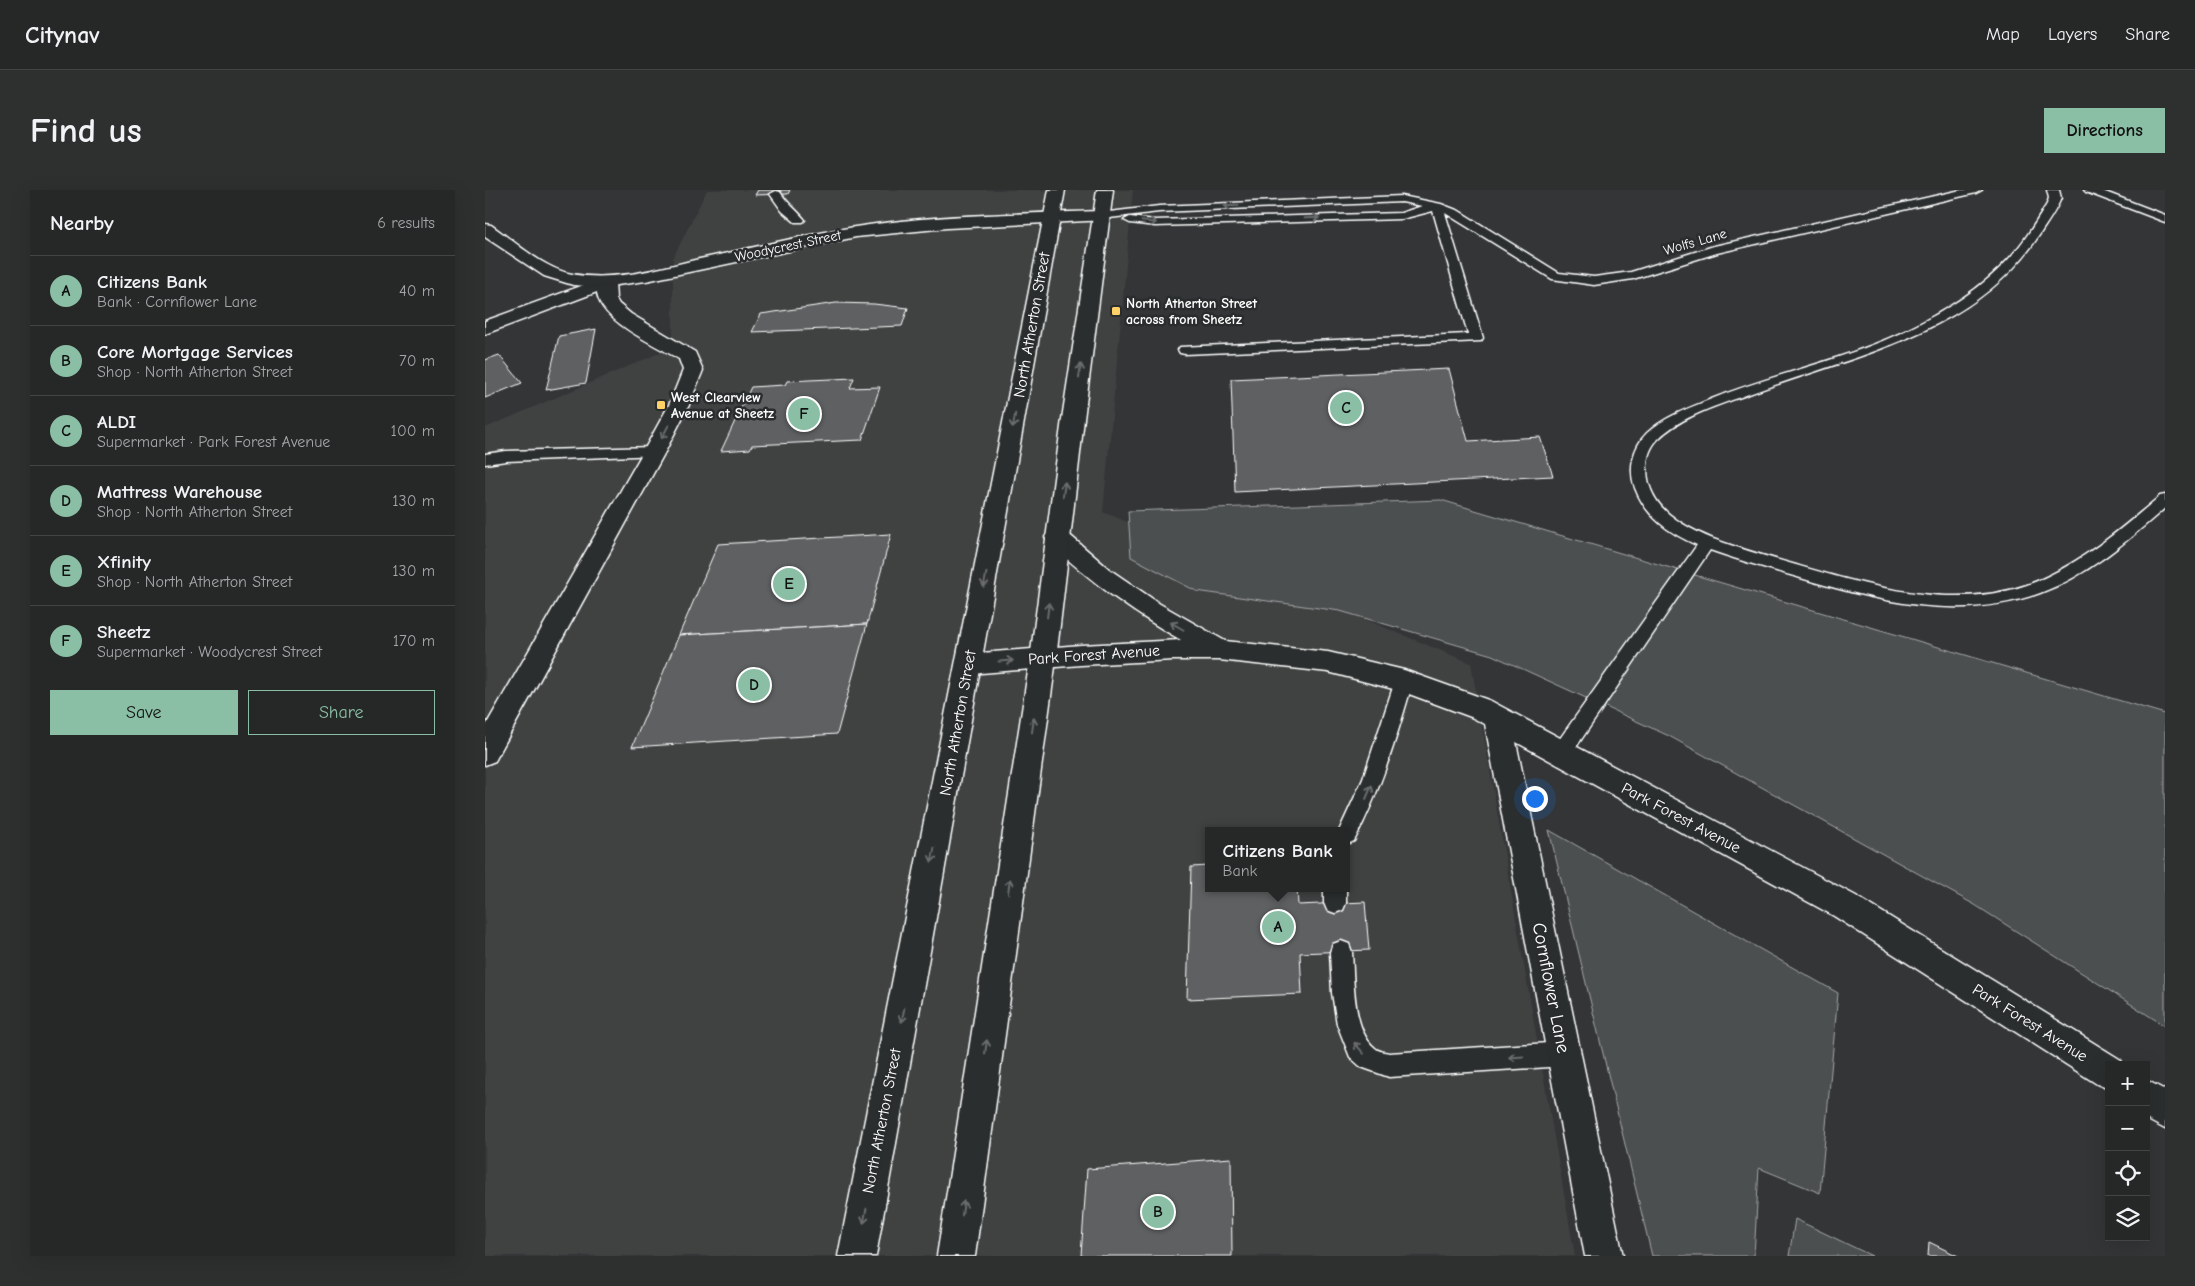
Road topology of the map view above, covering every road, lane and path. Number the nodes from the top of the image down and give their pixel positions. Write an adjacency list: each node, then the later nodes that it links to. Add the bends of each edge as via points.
1 (1057, 190): 9 (street, North Atherton Street)
2 (1105, 190): 8 (street)
3 (1976, 190): 7 (lane, Wolfs Lane, via 1714,250 1633,275 1594,281 1556,276)
4 (2053, 190): 20 (lane, via 2053,204 2003,272 1928,324 1895,340 1719,400 1681,417 1648,441 1640,458 1639,476 1651,506 1685,534)
5 (2090, 190): 10 (lane)
6 (776, 194): 11 (lane)
7 (1437, 206): 8 (lane, via 1402,216 1155,222); 15 (lane, via 1476,338)
8 (1101, 216): 9 (street, Woodycrest Street); 19 (street, one-way to 8)
9 (1051, 218): 13 (street, Woodycrest Street, via 923,224 855,232); 23 (street, North Atherton Street, one-way to 23)
10 (2165, 218)
11 (799, 220)
12 (485, 229): 13 (street, via 549,271 571,280)
13 (606, 282): 14 (street, Woodycrest Street); 16 (street, one-way to 16, via 611,307 688,356 693,370)
14 (485, 328)
15 (1185, 350)
16 (654, 452): 17 (lane); 26 (street)
17 (485, 459)
18 (2165, 500): 20 (lane, via 2120,538 2077,567 2016,595 1985,600 1891,596)
19 (1057, 537): 21 (street, Park Forest Avenue, one-way to 19, via 1151,611 1100,575); 22 (street, one-way to 19)
20 (1707, 543): 27 (lane)
21 (1219, 650): 22 (street, Park Forest Avenue); 24 (street, Park Forest Avenue, via 1328,662)
22 (1043, 658): 23 (street, Park Forest Avenue, one-way to 22); 35 (street, one-way to 22)
23 (969, 664): 34 (street, North Atherton Street, one-way to 34)
24 (1404, 681): 25 (street, Park Forest Avenue); 28 (lane, one-way to 24, via 1374,780)
25 (1498, 719): 27 (street, Park Forest Avenue); 30 (street, Cornflower Lane)
26 (485, 753)
27 (1561, 753): 31 (street, Park Forest Avenue, via 1845,906)
28 (1350, 830)
29 (1341, 952): 30 (lane, one-way to 29, via 1389,1065 1367,1058 1353,1042 1346,1012)
30 (1564, 1054): 36 (street, Cornflower Lane)
31 (2105, 1069)
32 (2150, 1101): 33 (street)
33 (2165, 1111)
34 (857, 1256)
35 (955, 1256)
36 (1604, 1256)

